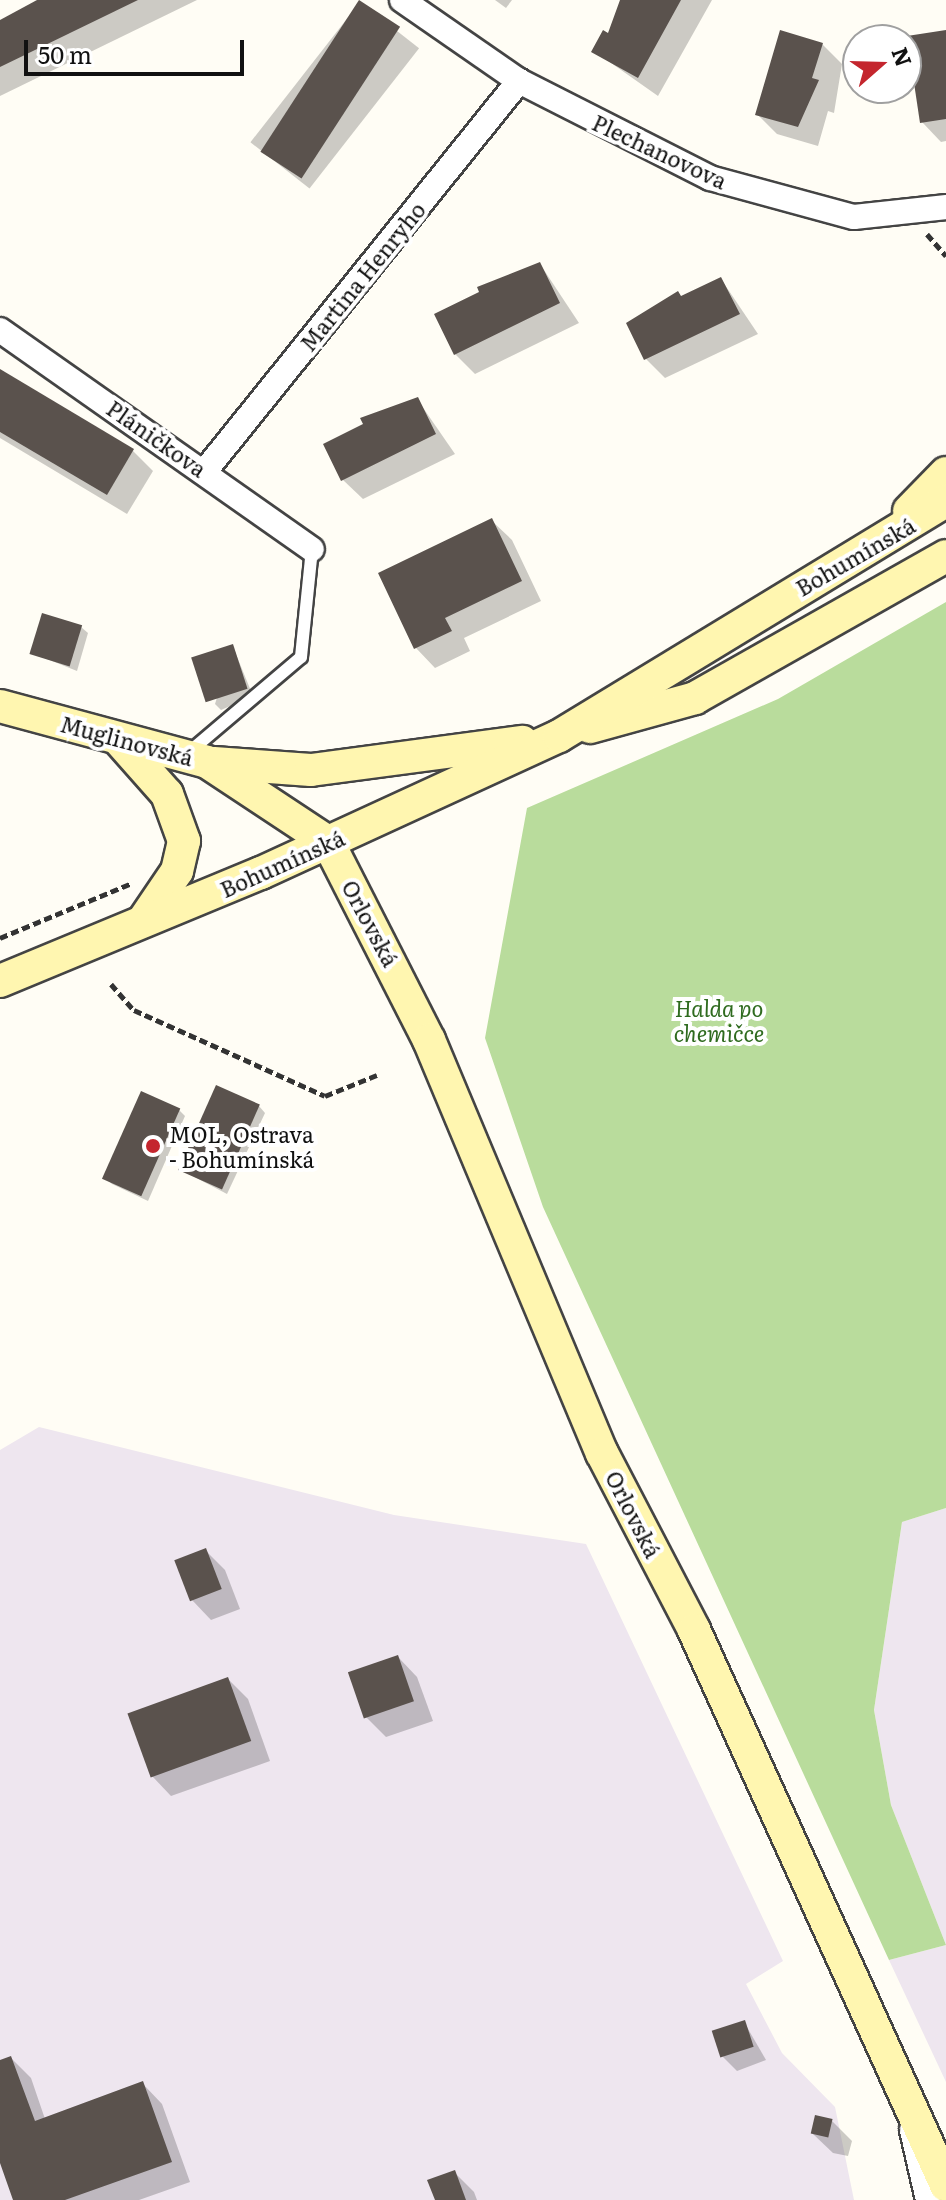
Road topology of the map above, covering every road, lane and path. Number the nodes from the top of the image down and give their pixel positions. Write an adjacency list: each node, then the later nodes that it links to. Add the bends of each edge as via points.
1 (402, 0): 2 (street, Plechanovova)
2 (519, 81): 3 (street, Plechanovova, via 710,178 792,206 854,217); 5 (street, Martina Henryho)
3 (946, 207)
4 (0, 330): 5 (street, Pláničkova)
5 (205, 471): 8 (street, Pláničkova)
6 (946, 473): 9 (main road)
7 (946, 501): 9 (main road, Bohumínská)
8 (312, 549): 14 (lane, via 301,657)
9 (872, 550): 12 (main road, Bohumínská, via 681,655)
10 (946, 556): 12 (main road, Bohumínská, via 695,698)
11 (0, 706): 13 (main road, Muglinovská)
12 (559, 736): 14 (main road, via 311,770); 15 (main road, Bohumínská)
13 (119, 740): 14 (main road, Muglinovská); 17 (main road, via 167,794 184,841 177,871)
14 (197, 758): 15 (main road, Muglinovská)
15 (328, 842): 17 (main road, Bohumínská); 22 (main road, Orlovská, via 429,1040 602,1453 694,1630)
16 (140, 879): 18 (path)
17 (143, 921): 19 (main road, Bohumínská)
18 (0, 938)
19 (0, 981)
20 (111, 984): 21 (path, via 134,1010 325,1096)
21 (377, 1075)
22 (907, 2100): 23 (main road, Orlovská); 24 (street)
23 (946, 2185)
24 (928, 2200)

